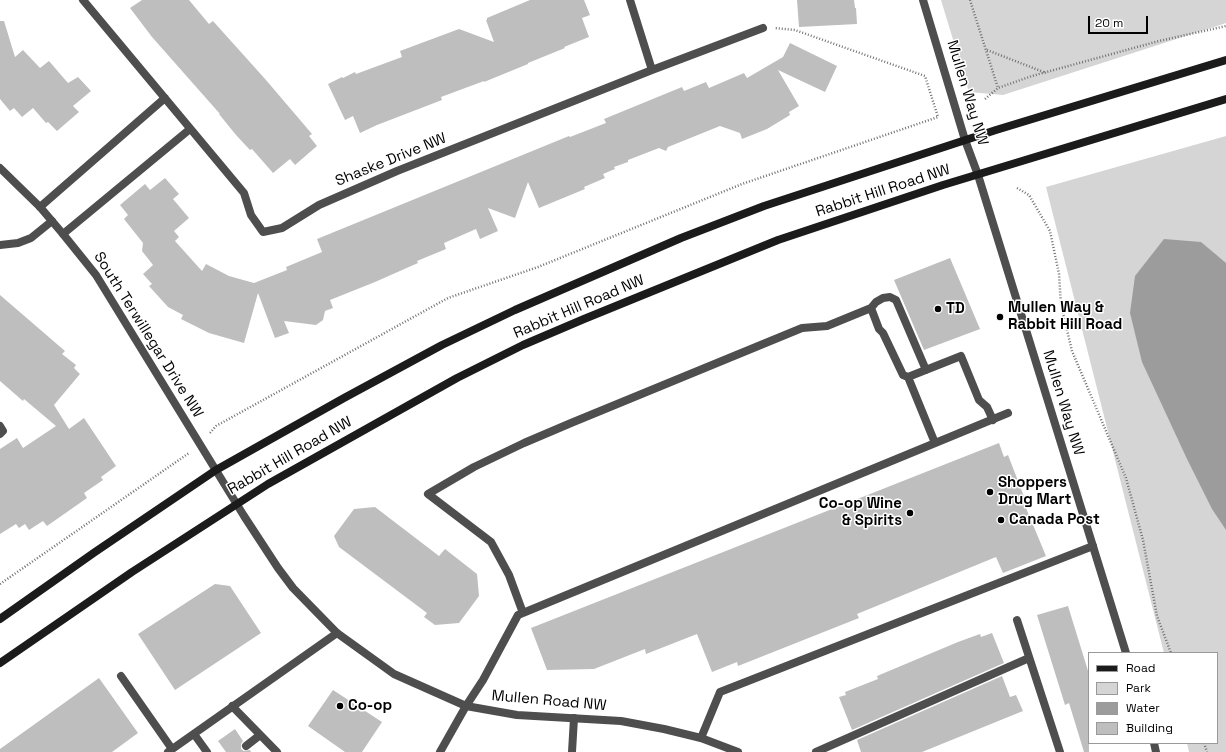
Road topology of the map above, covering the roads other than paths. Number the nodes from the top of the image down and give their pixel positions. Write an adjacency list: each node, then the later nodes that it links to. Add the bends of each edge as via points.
1 (83, 0): 7 (street, Shaske Drive NW)
2 (630, 0): 6 (street)
3 (924, 0): 10 (street, Mullen Way NW)
4 (763, 28): 6 (street, Shaske Drive NW)
5 (1226, 60): 10 (main road, Rabbit Hill Road NW)
6 (652, 70): 9 (street, Shaske Drive NW, via 397,171 319,205 282,228 262,232 251,215 244,193)
7 (165, 98): 9 (street, Shaske Drive NW); 13 (street)
8 (1226, 99): 12 (main road, Rabbit Hill Road NW)
9 (190, 129): 15 (street)
10 (966, 140): 12 (street, Mullen Way NW); 25 (main road, Rabbit Hill Road NW, via 764,206 681,238 542,298 442,345)
11 (0, 168): 13 (street, South Terwillegar Drive NW)
12 (978, 175): 26 (main road, Rabbit Hill Road NW, via 778,240 523,345 457,378); 27 (street, Mullen Way NW)
13 (40, 207): 14 (street, South Terwillegar Drive NW)
14 (52, 221): 15 (street, South Terwillegar Drive NW); 16 (street, via 31,238 18,243)
15 (63, 234): 25 (street, South Terwillegar Drive NW, via 96,275)
16 (0, 245)
17 (871, 308): 18 (street, via 883,298 890,297 896,300); 19 (street, via 903,375); 28 (street, via 827,326 802,328 571,423 474,467 428,494 491,542 510,575)
18 (926, 370): 19 (street); 21 (street, via 961,356 979,400 987,407)
19 (908, 377): 24 (street)
20 (1008, 413): 21 (street)
21 (993, 420): 24 (street)
22 (0, 426): 23 (street, via 3,431)
23 (0, 434)
24 (935, 443): 28 (street)
25 (216, 470): 26 (street, Mullen Road NW); 29 (main road, Rabbit Hill Road NW)
26 (236, 503): 31 (street, Mullen Road NW, via 293,588); 34 (main road, Rabbit Hill Road NW)
27 (1092, 546): 32 (street, Mullen Way NW); 41 (street, via 720,692)
28 (523, 613): 37 (street, via 518,615)
29 (0, 619)
30 (1017, 620): 33 (street)
31 (337, 633): 36 (street); 37 (street, Mullen Road NW, via 394,674)
32 (1126, 652)
33 (1030, 658): 49 (street); 50 (street)
34 (0, 663)
35 (121, 676): 43 (street)
36 (232, 706): 39 (street); 40 (street)
37 (466, 706): 38 (street, Mullen Road NW, via 516,715); 46 (street)
38 (574, 718): 41 (street, Mullen Road NW, via 620,721); 47 (street)
39 (194, 734): 43 (street); 44 (street)
40 (260, 735): 42 (street); 45 (street)
41 (701, 738): 48 (street, Mullen Road NW)
42 (246, 746)
43 (170, 751)
44 (207, 752)
45 (277, 752)
46 (440, 752)
47 (572, 752)
48 (738, 752)
49 (816, 752)
50 (1060, 752)

